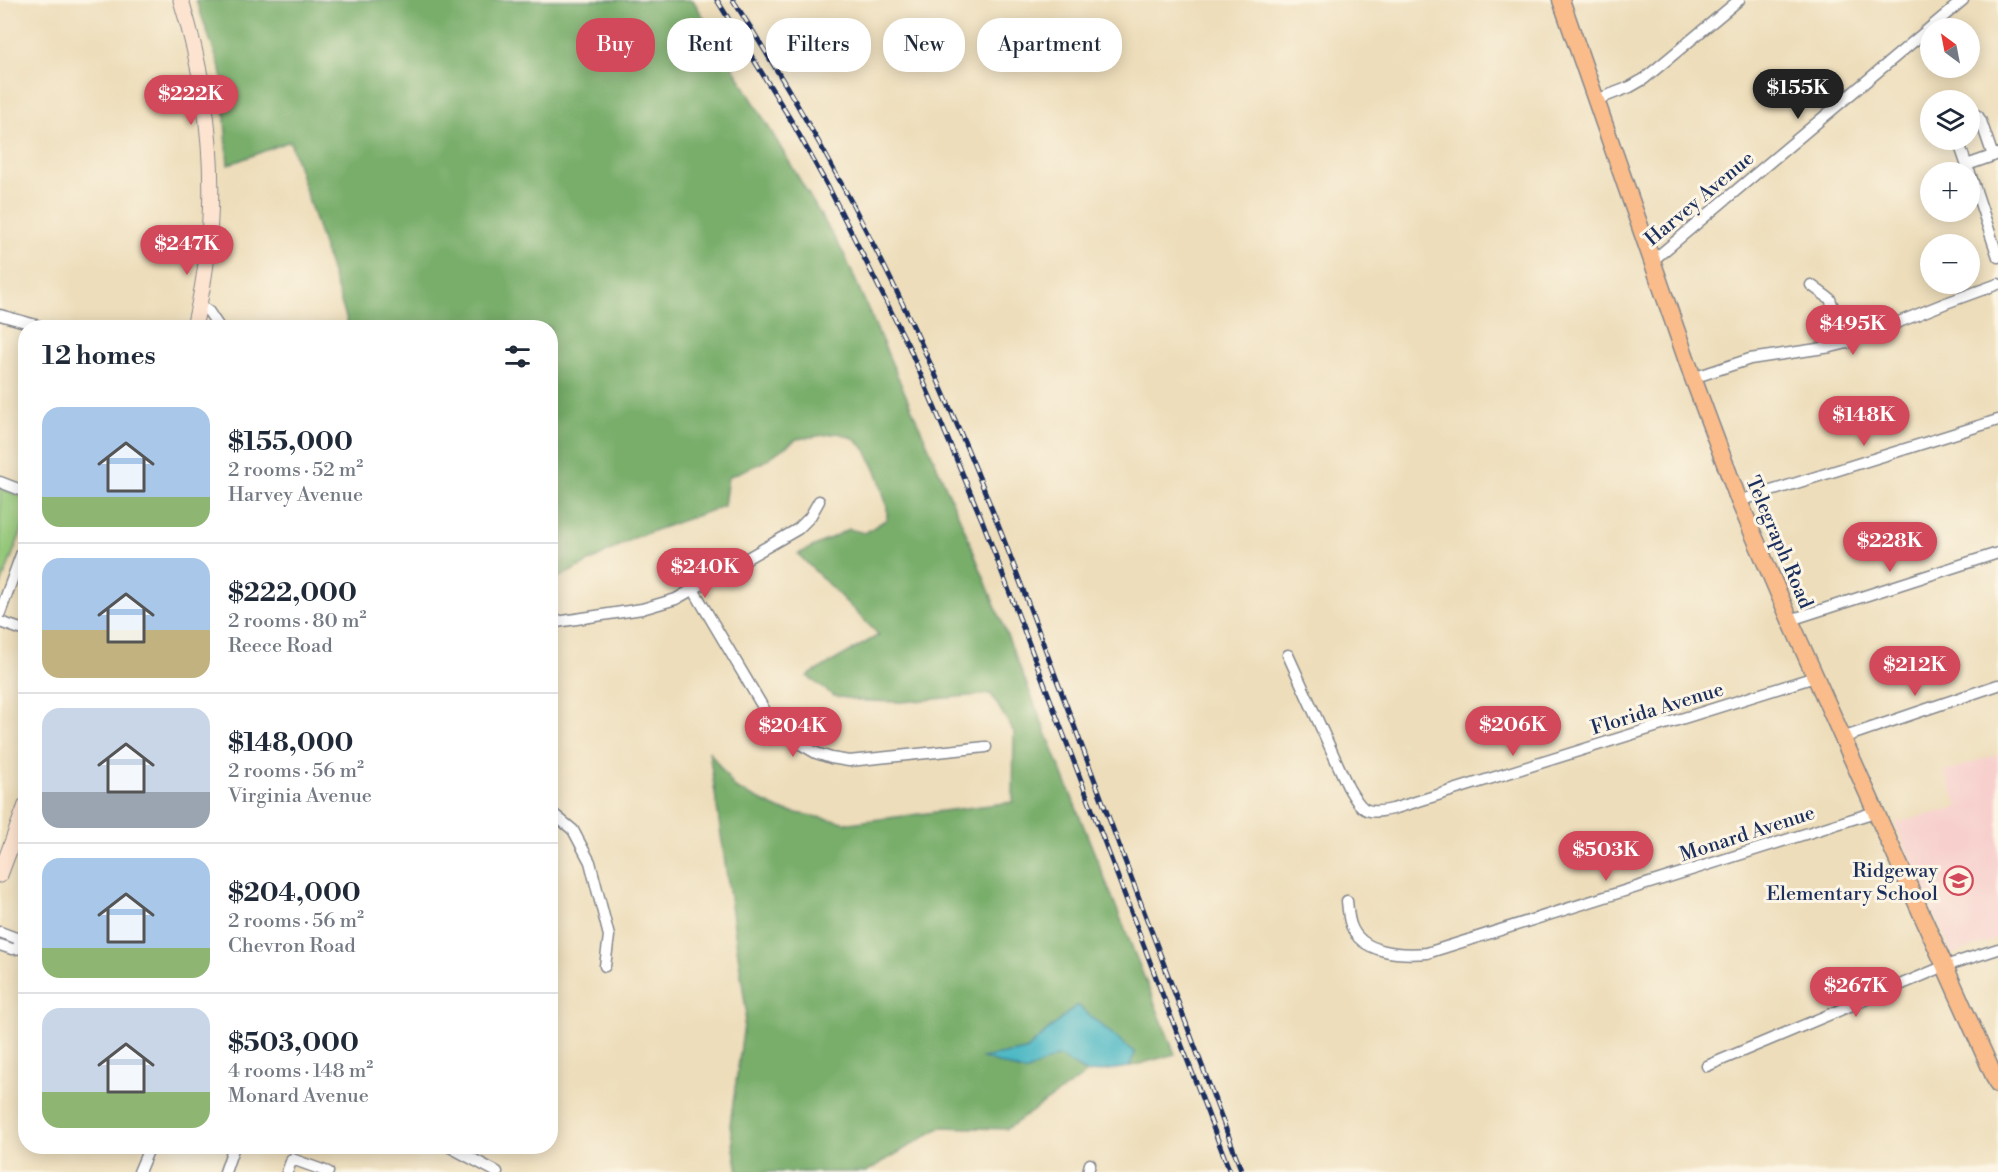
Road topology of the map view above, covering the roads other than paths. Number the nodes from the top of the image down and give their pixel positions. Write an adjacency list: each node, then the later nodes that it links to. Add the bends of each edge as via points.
1 (181, 0): 14 (main road, via 198,63 210,154 211,212)
2 (1561, 0): 5 (main road, Telegraph Road)
3 (1739, 0): 5 (street, via 1644,79)
4 (1963, 0): 11 (street, Harvey Avenue)
5 (1596, 100): 11 (main road, Telegraph Road)
6 (1980, 119): 7 (street)
7 (1996, 155): 8 (street)
8 (1980, 164)
9 (1980, 205): 10 (street)
10 (1998, 257)
11 (1651, 262): 20 (main road, Telegraph Road)
12 (1998, 284): 19 (street)
13 (1811, 285): 19 (street, via 1830,299)
14 (200, 305): 17 (main road); 18 (street)
15 (0, 315): 16 (street)
16 (18, 320)
17 (196, 320)
18 (214, 320)
19 (1847, 343): 20 (street, via 1750,359)
20 (1693, 378): 25 (main road, Telegraph Road)
21 (1998, 420): 25 (street)
22 (0, 482): 23 (street)
23 (18, 489)
24 (819, 501): 28 (street, via 798,529)
25 (1739, 501): 30 (main road, Telegraph Road)
26 (1998, 553): 30 (street)
27 (18, 563): 29 (street)
28 (693, 589): 32 (street, via 659,605); 38 (street, via 767,714 801,746 849,761)
29 (0, 613)
30 (1790, 620): 35 (main road, Telegraph Road)
31 (0, 622): 33 (street)
32 (558, 622)
33 (18, 628)
34 (1287, 656): 35 (street, Florida Avenue, via 1348,787 1360,807 1376,813)
35 (1815, 677): 37 (main road, Telegraph Road)
36 (1998, 685): 37 (street)
37 (1842, 738): 39 (main road, Telegraph Road)
38 (986, 747)
39 (1875, 812): 43 (street, Monard Avenue, via 1427,953 1394,953 1364,941 1351,924); 50 (main road, Telegraph Road)
40 (558, 818): 49 (street, via 573,830 590,862 609,936)
41 (18, 827): 42 (main road)
42 (0, 875)
43 (1347, 901)
44 (0, 932): 45 (street)
45 (18, 940)
46 (0, 945): 47 (street)
47 (18, 949)
48 (1998, 949): 50 (street)
49 (605, 966)
50 (1945, 966): 51 (main road, Telegraph Road); 52 (street)
51 (1994, 1064): 53 (main road, Telegraph Road)
52 (1707, 1066)
53 (1998, 1085)
54 (147, 1154): 57 (street)
55 (231, 1154): 58 (street)
56 (463, 1154): 61 (street)
57 (139, 1172)
58 (225, 1172)
59 (287, 1172): 60 (street, via 292,1159)
60 (328, 1172)
61 (497, 1172)

